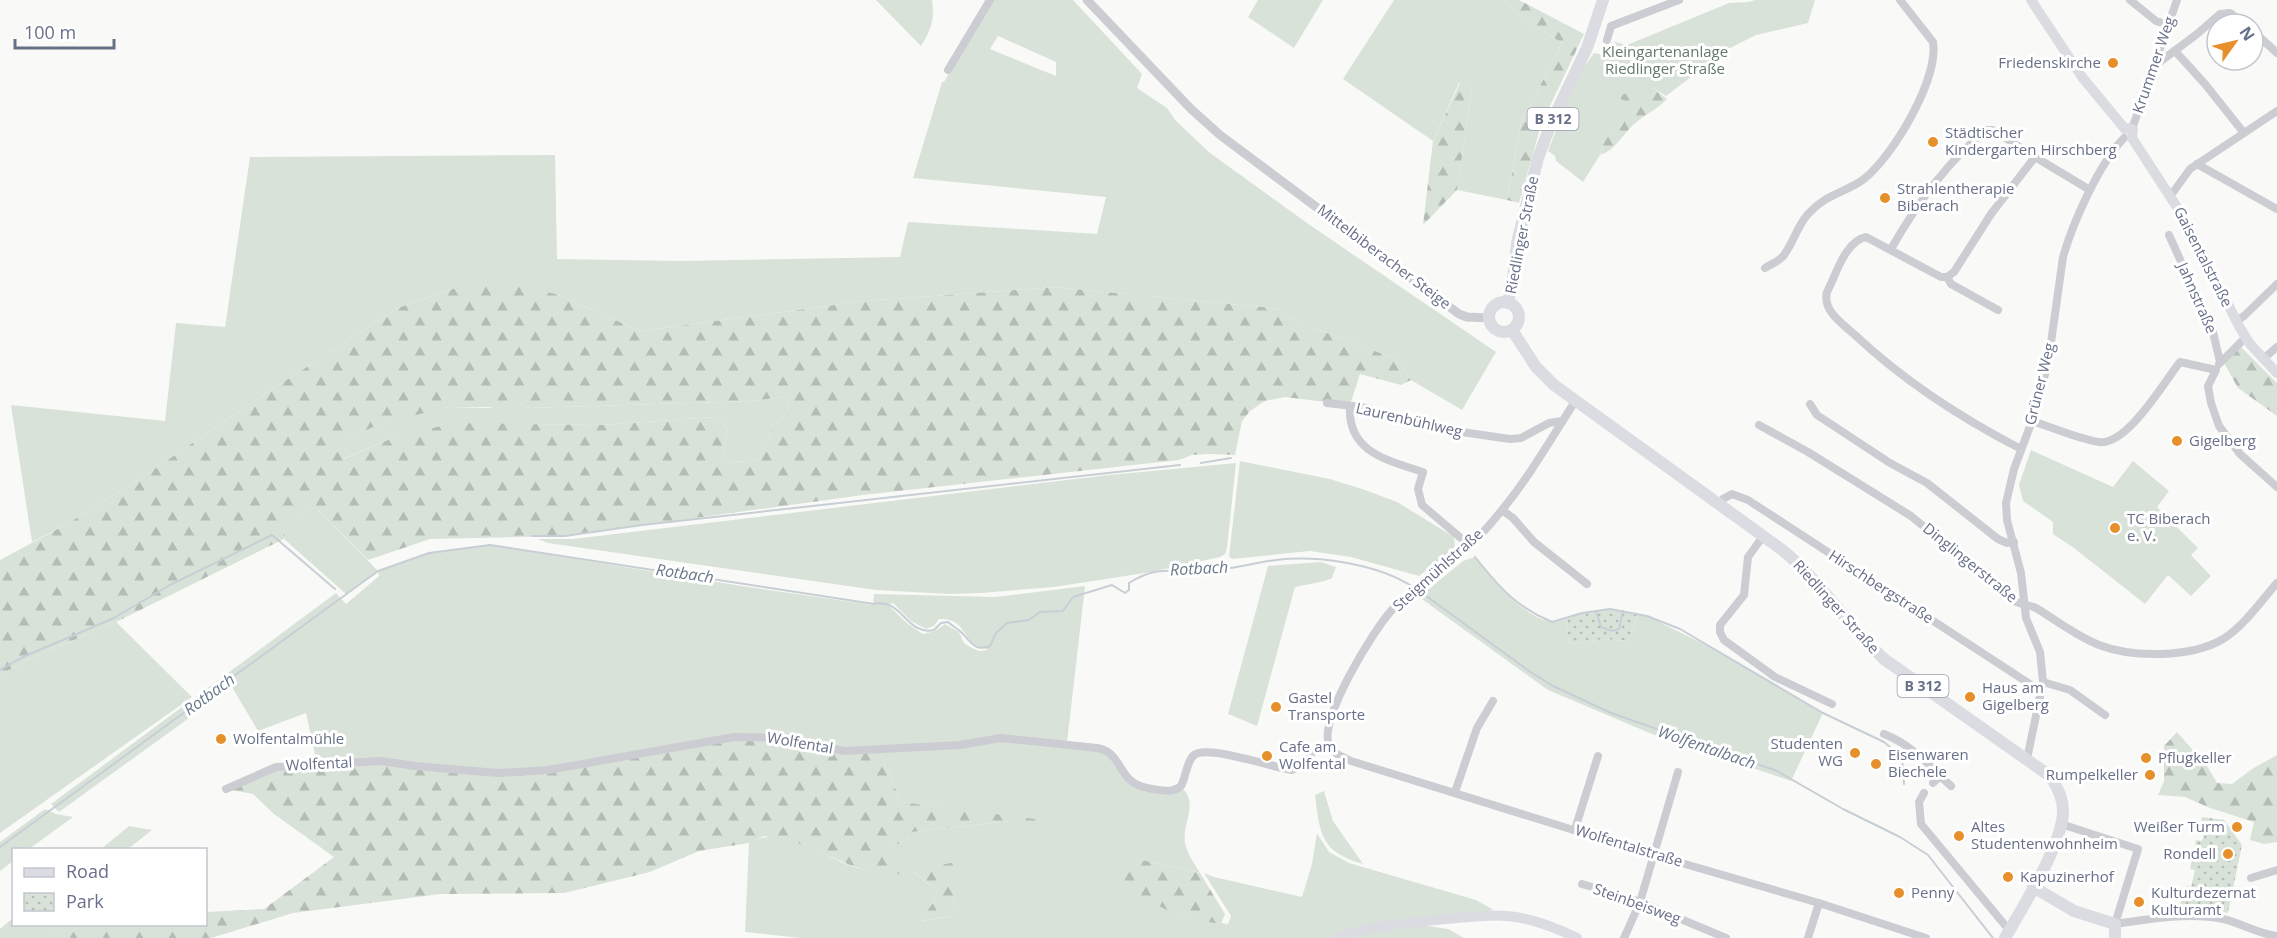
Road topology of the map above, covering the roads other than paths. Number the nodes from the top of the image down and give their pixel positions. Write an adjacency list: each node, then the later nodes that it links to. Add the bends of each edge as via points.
1 (990, 0): 16 (street)
2 (1087, 0): 32 (street, Mittelbiberacher Steige, via 1204,122 1459,314)
3 (1603, 0): 30 (main road, Riedlinger Straße / B 312, via 1587,48 1538,158 1517,243)
4 (1678, 0): 11 (street, via 1611,26)
5 (1900, 0): 27 (street, via 1933,42 1933,60 1920,99 1905,128 1864,179 1826,197 1808,213 1783,257)
6 (2031, 0): 18 (main road, Gaisentalstraße, via 2078,71)
7 (2130, 0): 9 (street, via 2156,21)
8 (2177, 0): 9 (street, Krummer Weg)
9 (2168, 25): 15 (street, Krummer Weg)
10 (2205, 26): 13 (street)
11 (1607, 40)
12 (2265, 42): 14 (street)
13 (2175, 51): 15 (street); 19 (street)
14 (2277, 53)
15 (2153, 66): 18 (street, Krummer Weg)
16 (948, 70)
17 (2276, 113): 19 (street)
18 (2128, 133): 22 (street, Grüner Weg); 23 (main road, Gaisentalstraße)
19 (2244, 133): 21 (street)
20 (2035, 158): 22 (street); 26 (street, via 1993,130 1986,130 1937,179); 28 (street)
21 (2197, 164): 23 (street); 24 (street)
22 (2090, 190): 46 (street, Grüner Weg, via 2063,257 2048,364)
23 (2170, 195): 33 (main road, Gaisentalstraße)
24 (2277, 209)
25 (2169, 235): 38 (street, Jahnstraße, via 2214,332)
26 (1890, 249): 28 (street); 48 (street, via 1866,237 1855,242 1827,292 1825,299 1831,312 1931,398)
27 (1765, 268)
28 (1947, 277): 31 (street, via 1951,284)
29 (2277, 284): 33 (street)
30 (1508, 303): 32 (main road, Riedlinger Straße, via 1494,306); 34 (main road, Riedlinger Straße / B 312, via 1519,315)
31 (1998, 310)
32 (1490, 318): 34 (main road, Riedlinger Straße / B 312, via 1501,332)
33 (2236, 321): 35 (main road, Gaisentalstraße)
34 (1512, 330): 41 (main road, Riedlinger Straße / B 312, via 1536,367)
35 (2246, 337): 37 (main road, Gaisentalstraße); 38 (street)
36 (2277, 347): 37 (street)
37 (2263, 359): 40 (main road, Gaisentalstraße)
38 (2220, 362): 39 (street)
39 (2216, 370): 46 (street, via 2180,362 2131,426 2114,440 2100,442); 49 (street, via 2208,386 2219,426 2240,454)
40 (2277, 373)
41 (1576, 400): 45 (street, Steigmühlstraße); 50 (main road, Riedlinger Straße / B 312)
42 (1327, 403): 44 (street)
43 (1810, 404): 53 (street, via 1817,415 1926,483 1998,538)
44 (1350, 406): 45 (street, Laurenbühlweg, via 1455,431 1510,439); 54 (street, Laurenbühlweg, via 1356,439 1366,449 1423,472 1418,489 1422,505)
45 (1562, 421): 51 (street, Steigmühlstraße)
46 (2032, 421): 48 (street, Grüner Weg)
47 (1759, 425): 57 (street, Dinglingerstraße, via 1911,516 2014,601)
48 (2021, 449): 53 (street, Grüner Weg, via 2006,503)
49 (2277, 487)
50 (1720, 503): 52 (main road, Riedlinger Straße / B 312); 59 (street, Hirschbergstraße, via 1732,494 1748,500)
51 (1502, 510): 54 (street, Steigmühlstraße); 56 (street, via 1534,542)
52 (1764, 535): 61 (street, via 1748,557 1744,595 1720,625 1719,632 1724,640 1775,677); 66 (main road, Riedlinger Straße / B 312, via 1803,568 1884,659)
53 (2014, 542): 57 (street, Grüner Weg)
54 (1469, 545): 64 (street, Steigmühlstraße, via 1392,610 1368,641 1330,721 1328,738)
55 (2277, 583): 57 (street, Dinglingerstraße, via 2225,639 2183,652 2144,654 2116,650)
56 (1587, 584)
57 (2024, 605): 58 (street, Grüner Weg, via 2040,652)
58 (2043, 682): 59 (street, Grüner Weg); 62 (street, via 2070,690)
59 (2042, 692): 66 (street, Grüner Weg)
60 (1493, 700): 72 (street, via 1477,728)
61 (1832, 704)
62 (2105, 715)
63 (1884, 734): 68 (street, via 1902,741)
64 (1332, 749): 71 (street, Wolfental, via 1313,752 1292,771 1200,751 1194,754 1181,786 1173,791 1137,785 1105,749 1001,738 960,745 843,751 766,736 734,737 548,770 498,773 381,761 276,767); 72 (street, Wolfentalstraße, via 1351,761)
65 (1598, 756): 75 (street)
66 (2027, 759): 74 (main road, Riedlinger Straße / B 312, via 2050,776 2057,787 2063,809)
67 (1678, 772): 76 (street)
68 (1940, 776): 69 (street); 70 (street)
69 (1933, 783)
70 (1951, 786)
71 (226, 789)
72 (1455, 792): 75 (street, Wolfentalstraße)
73 (1924, 793): 86 (street, via 1919,802 1921,824)
74 (2061, 824): 77 (main road, Riedlinger Straße / B 312); 85 (street, via 2138,849)
75 (1575, 829): 76 (street, Wolfentalstraße)
76 (1654, 855): 83 (street); 84 (street, Wolfentalstraße)
77 (2045, 866): 81 (main road, Riedlinger Straße / B 312); 82 (main road, via 2047,887)
78 (2277, 870): 79 (street)
79 (2251, 878)
80 (1582, 884): 83 (street, Steinbeisweg)
81 (2033, 887): 82 (main road); 86 (main road, B 312)
82 (2053, 898): 85 (main road, via 2074,911)
83 (1640, 902): 90 (street); 91 (street, Steinbeisweg)
84 (1819, 903): 92 (street); 93 (street, Wolfentalstraße)
85 (2115, 924): 87 (street, via 2192,916 2234,922); 94 (main road)
86 (2007, 934)
87 (2275, 936)
88 (1337, 938): 89 (main road, via 1430,921 1506,916)
89 (1577, 938)
90 (1624, 938)
91 (1726, 938)
92 (1808, 938)
93 (1926, 938)
94 (2115, 938)

